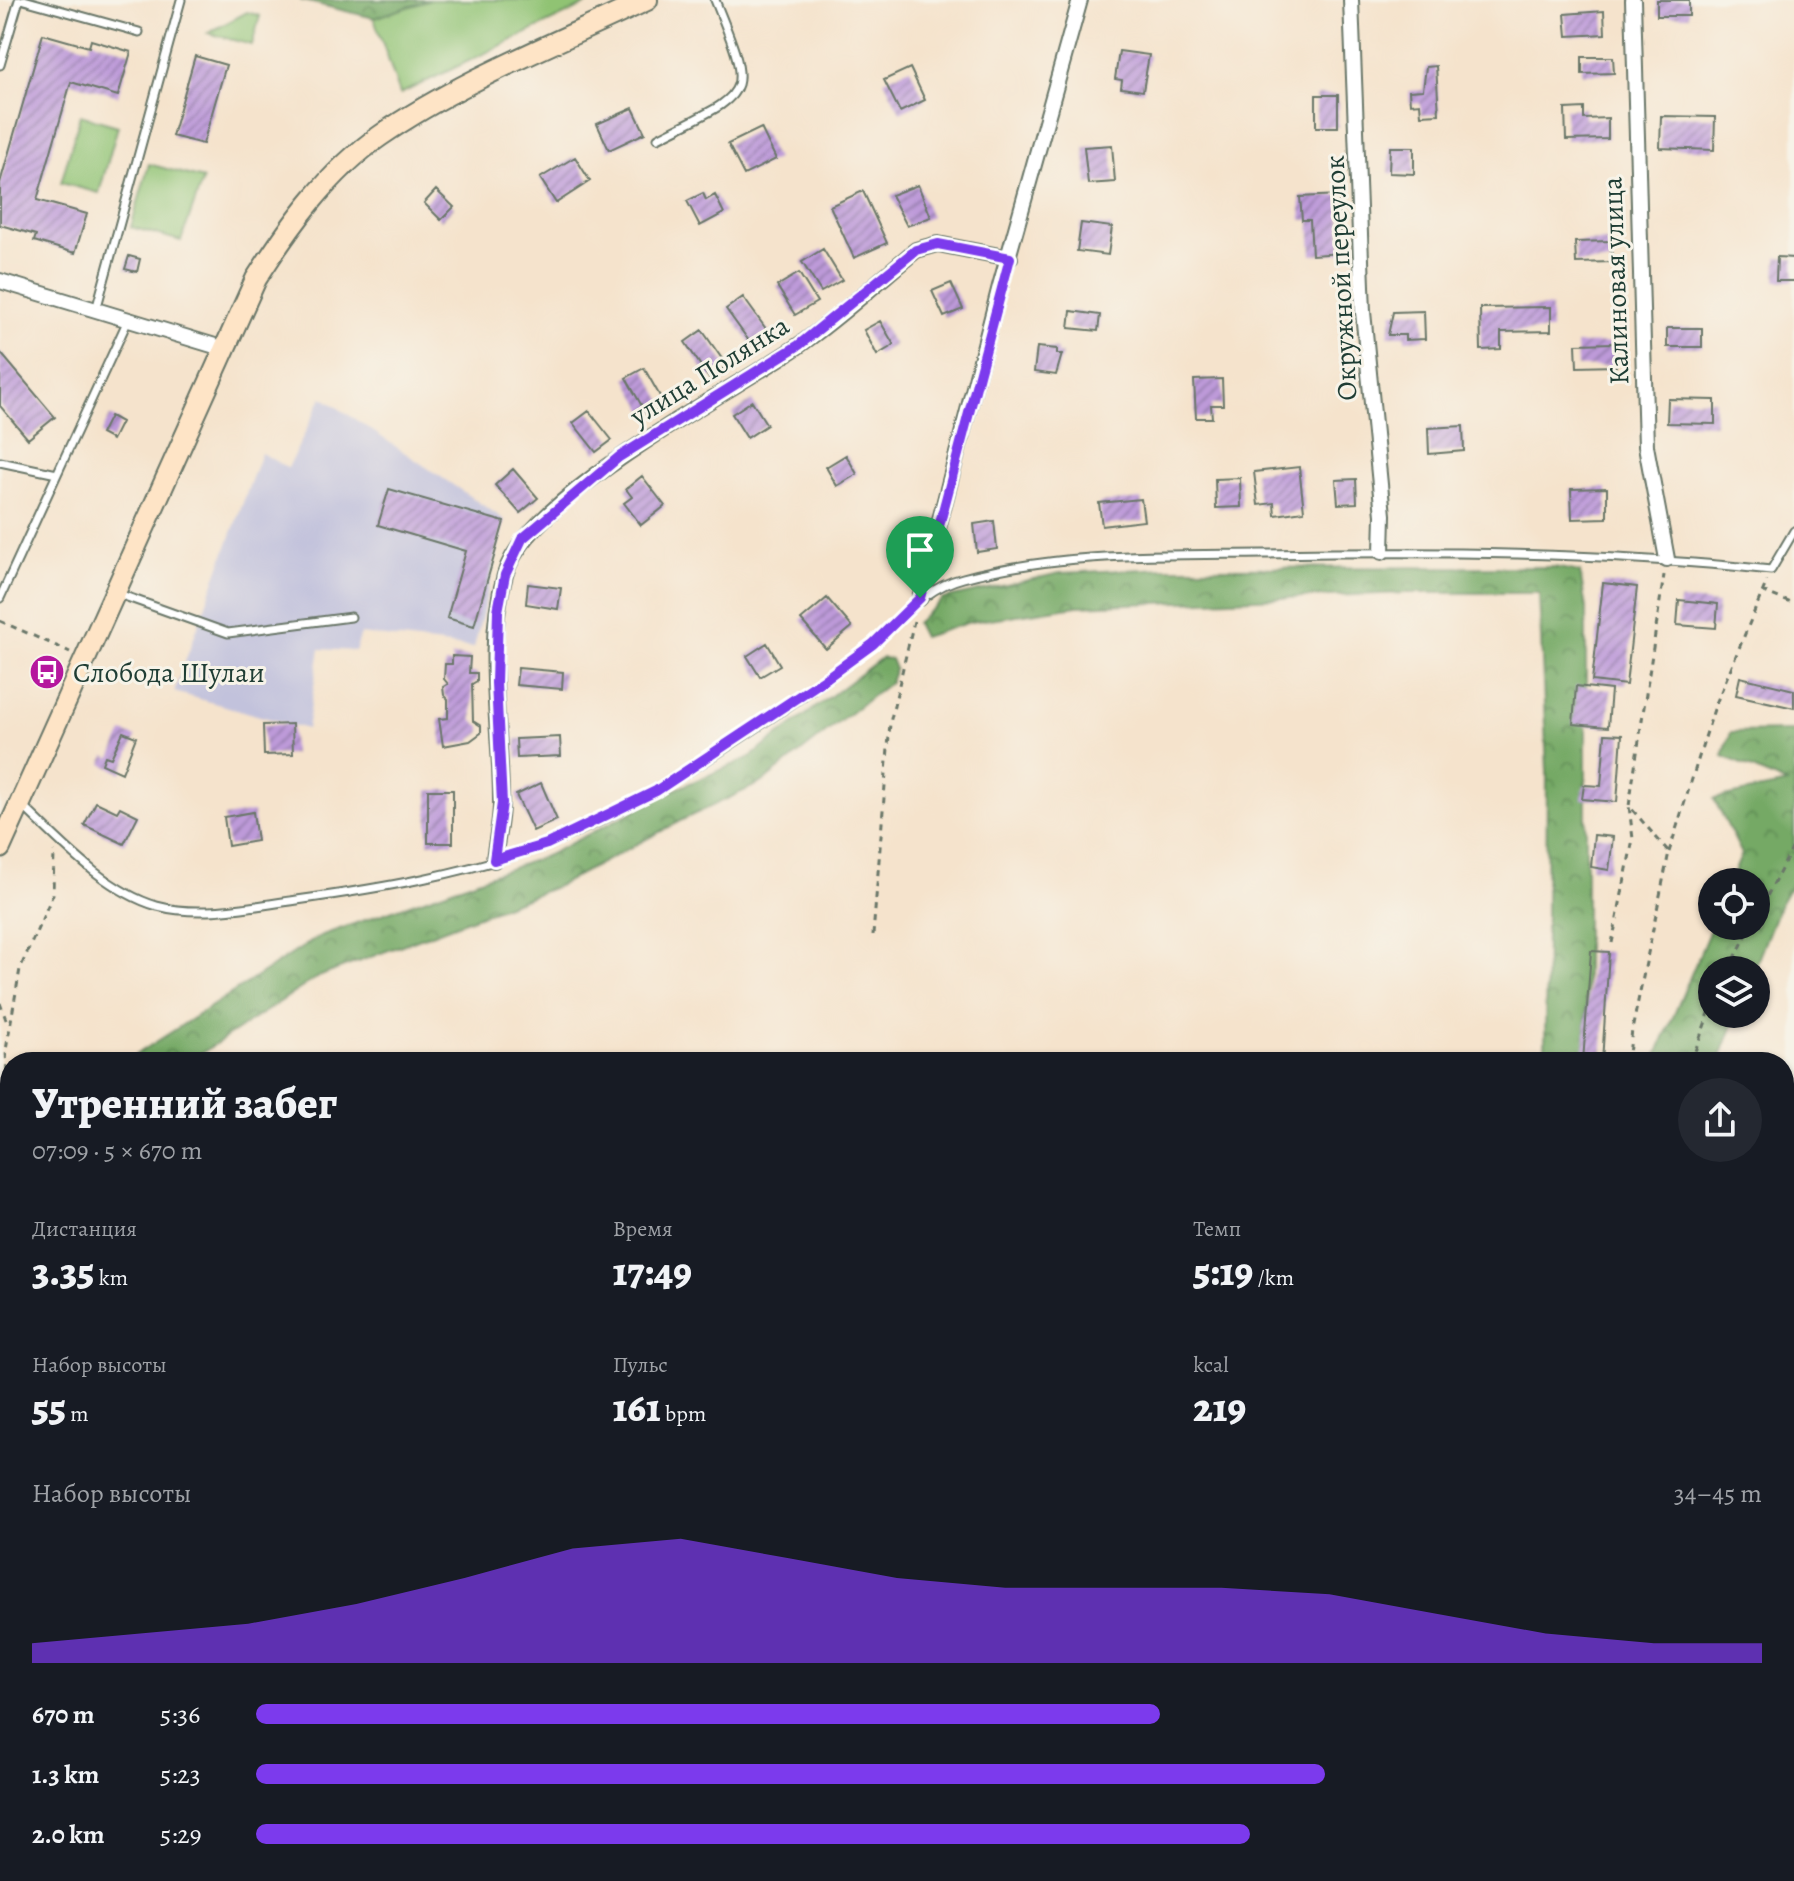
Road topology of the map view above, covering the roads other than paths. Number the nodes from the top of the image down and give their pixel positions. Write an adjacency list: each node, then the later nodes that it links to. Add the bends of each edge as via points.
1 (22, 0): 8 (lane); 9 (lane)
2 (181, 0): 13 (lane)
3 (647, 0): 15 (street, via 442,99 378,137 288,232 256,279)
4 (715, 0): 10 (lane, via 740,60 739,87 729,102)
5 (1080, 0): 11 (street)
6 (1351, 0): 19 (street, Окружной переулок, via 1363,312)
7 (1633, 0): 20 (street, Калиновая улица, via 1646,446)
8 (139, 32)
9 (0, 65)
10 (658, 138)
11 (1010, 258): 23 (street); 27 (street, улица Полянка, via 938,244 916,250 799,345 619,457 522,539 505,575 498,611 502,803)
12 (0, 281): 13 (street)
13 (96, 310): 14 (street)
14 (128, 320): 15 (street); 17 (lane)
15 (225, 349): 21 (street)
16 (0, 462): 17 (lane)
17 (57, 474): 22 (lane)
18 (1794, 531): 20 (lane, via 1771,570)
19 (1382, 552): 20 (lane); 23 (lane, via 1104,557 1004,568 948,582)
20 (1667, 559)
21 (114, 592): 24 (lane, via 228,633); 25 (street)
22 (0, 598)
23 (920, 598): 27 (lane, via 873,644 656,791 547,844)
24 (351, 617)
25 (20, 804): 26 (street); 27 (lane, via 135,897 189,911 409,885)
26 (0, 848)
27 (494, 860)

